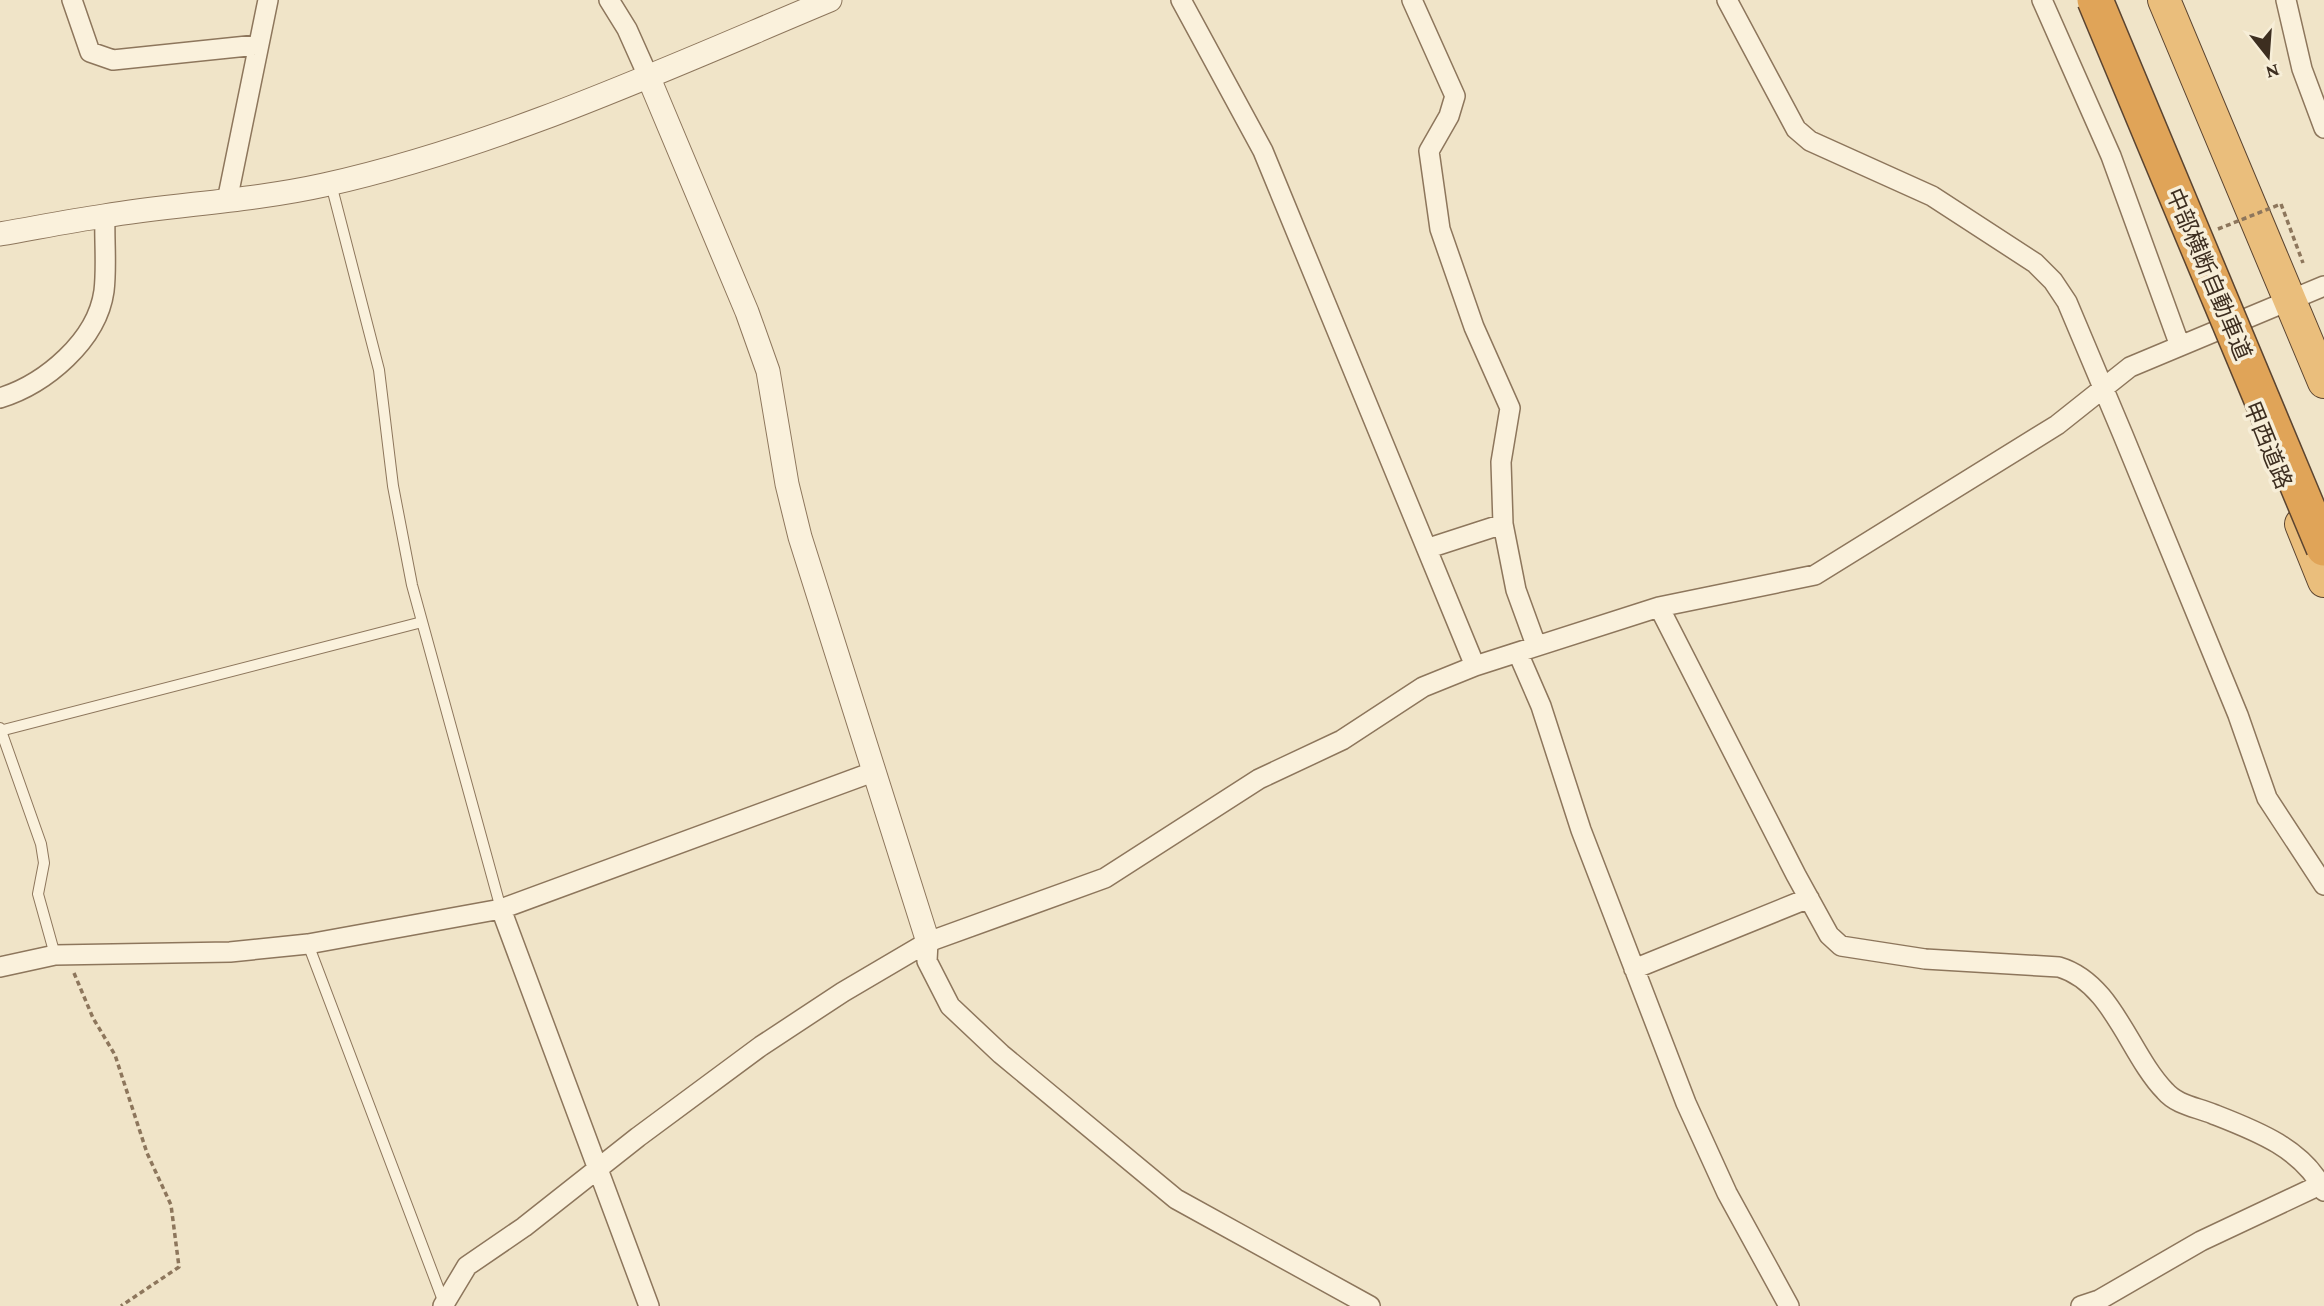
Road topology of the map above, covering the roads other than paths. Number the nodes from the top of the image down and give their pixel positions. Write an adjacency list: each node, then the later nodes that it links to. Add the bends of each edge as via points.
1 (72, 0): 14 (street, via 90,52 113,60)
2 (268, 0): 14 (street)
3 (609, 0): 15 (street)
4 (830, 0): 15 (street)
5 (1181, 0): 30 (street, via 1264,150)
6 (1412, 0): 29 (street, via 1455,96 1429,151 1440,229 1474,327 1510,408 1501,462)
7 (1727, 0): 26 (street, via 1796,129 1811,141 1932,197 2035,263 2067,302)
8 (2042, 0): 24 (street, via 2111,156)
9 (2080, 0): 23 (highway, 甲西道路)
10 (2095, 0): 31 (highway, 中部横断自動車道, bridge)
11 (2111, 0): 28 (highway, 中部横断自動車道)
12 (2164, 0): 22 (highway)
13 (2286, 0): 16 (street, via 2302,69)
14 (257, 45): 18 (street)
15 (648, 76): 17 (street, via 485,139); 38 (street, via 768,371 800,537)
16 (2324, 128)
17 (331, 183): 18 (street); 34 (lane, via 379,370 393,486)
18 (227, 201): 19 (street)
19 (105, 215): 20 (street); 27 (street, via 104,293 92,324 46,378)
20 (0, 234)
21 (2324, 286): 22 (street)
22 (2288, 300): 23 (street); 25 (highway)
23 (2221, 330): 24 (street); 32 (highway, 甲西道路)
24 (2179, 346): 26 (street, via 2130,367)
25 (2324, 382)
26 (2102, 388): 33 (street, via 2057,425 1815,575); 39 (street, via 2238,715 2267,798)
27 (0, 398)
28 (2324, 512)
29 (1503, 524): 30 (street); 35 (street)
30 (1429, 548): 36 (street)
31 (2324, 548)
32 (2324, 581)
33 (1659, 607): 35 (street); 40 (street)
34 (422, 622): 37 (lane); 41 (lane)
35 (1527, 649): 36 (street); 46 (street, via 1581,830)
36 (1475, 666): 42 (street, via 1423,687 1342,740 1259,779 1105,878)
37 (0, 730): 44 (lane, via 41,844 44,863 38,894)
38 (873, 772): 41 (street); 42 (street)
39 (2324, 885)
40 (1809, 898): 46 (street); 48 (street, via 1829,935 1841,946 1925,960 2059,967 2075,972 2103,1000 2165,1091 2180,1103 2291,1150)
41 (501, 909): 43 (street); 47 (street)
42 (928, 943): 47 (street, via 761,1046); 51 (street, via 927,961 950,1006 1176,1199)
43 (308, 944): 44 (street, via 230,952); 49 (lane)
44 (61, 955): 45 (street)
45 (0, 967)
46 (1634, 969): 52 (street, via 1686,1104 1727,1193)
47 (596, 1170): 49 (street, via 467,1266); 50 (street)
48 (2323, 1187): 53 (street, via 2201,1241)
49 (444, 1305)
50 (649, 1306)
51 (1370, 1306)
52 (1789, 1306)
53 (2081, 1306)

